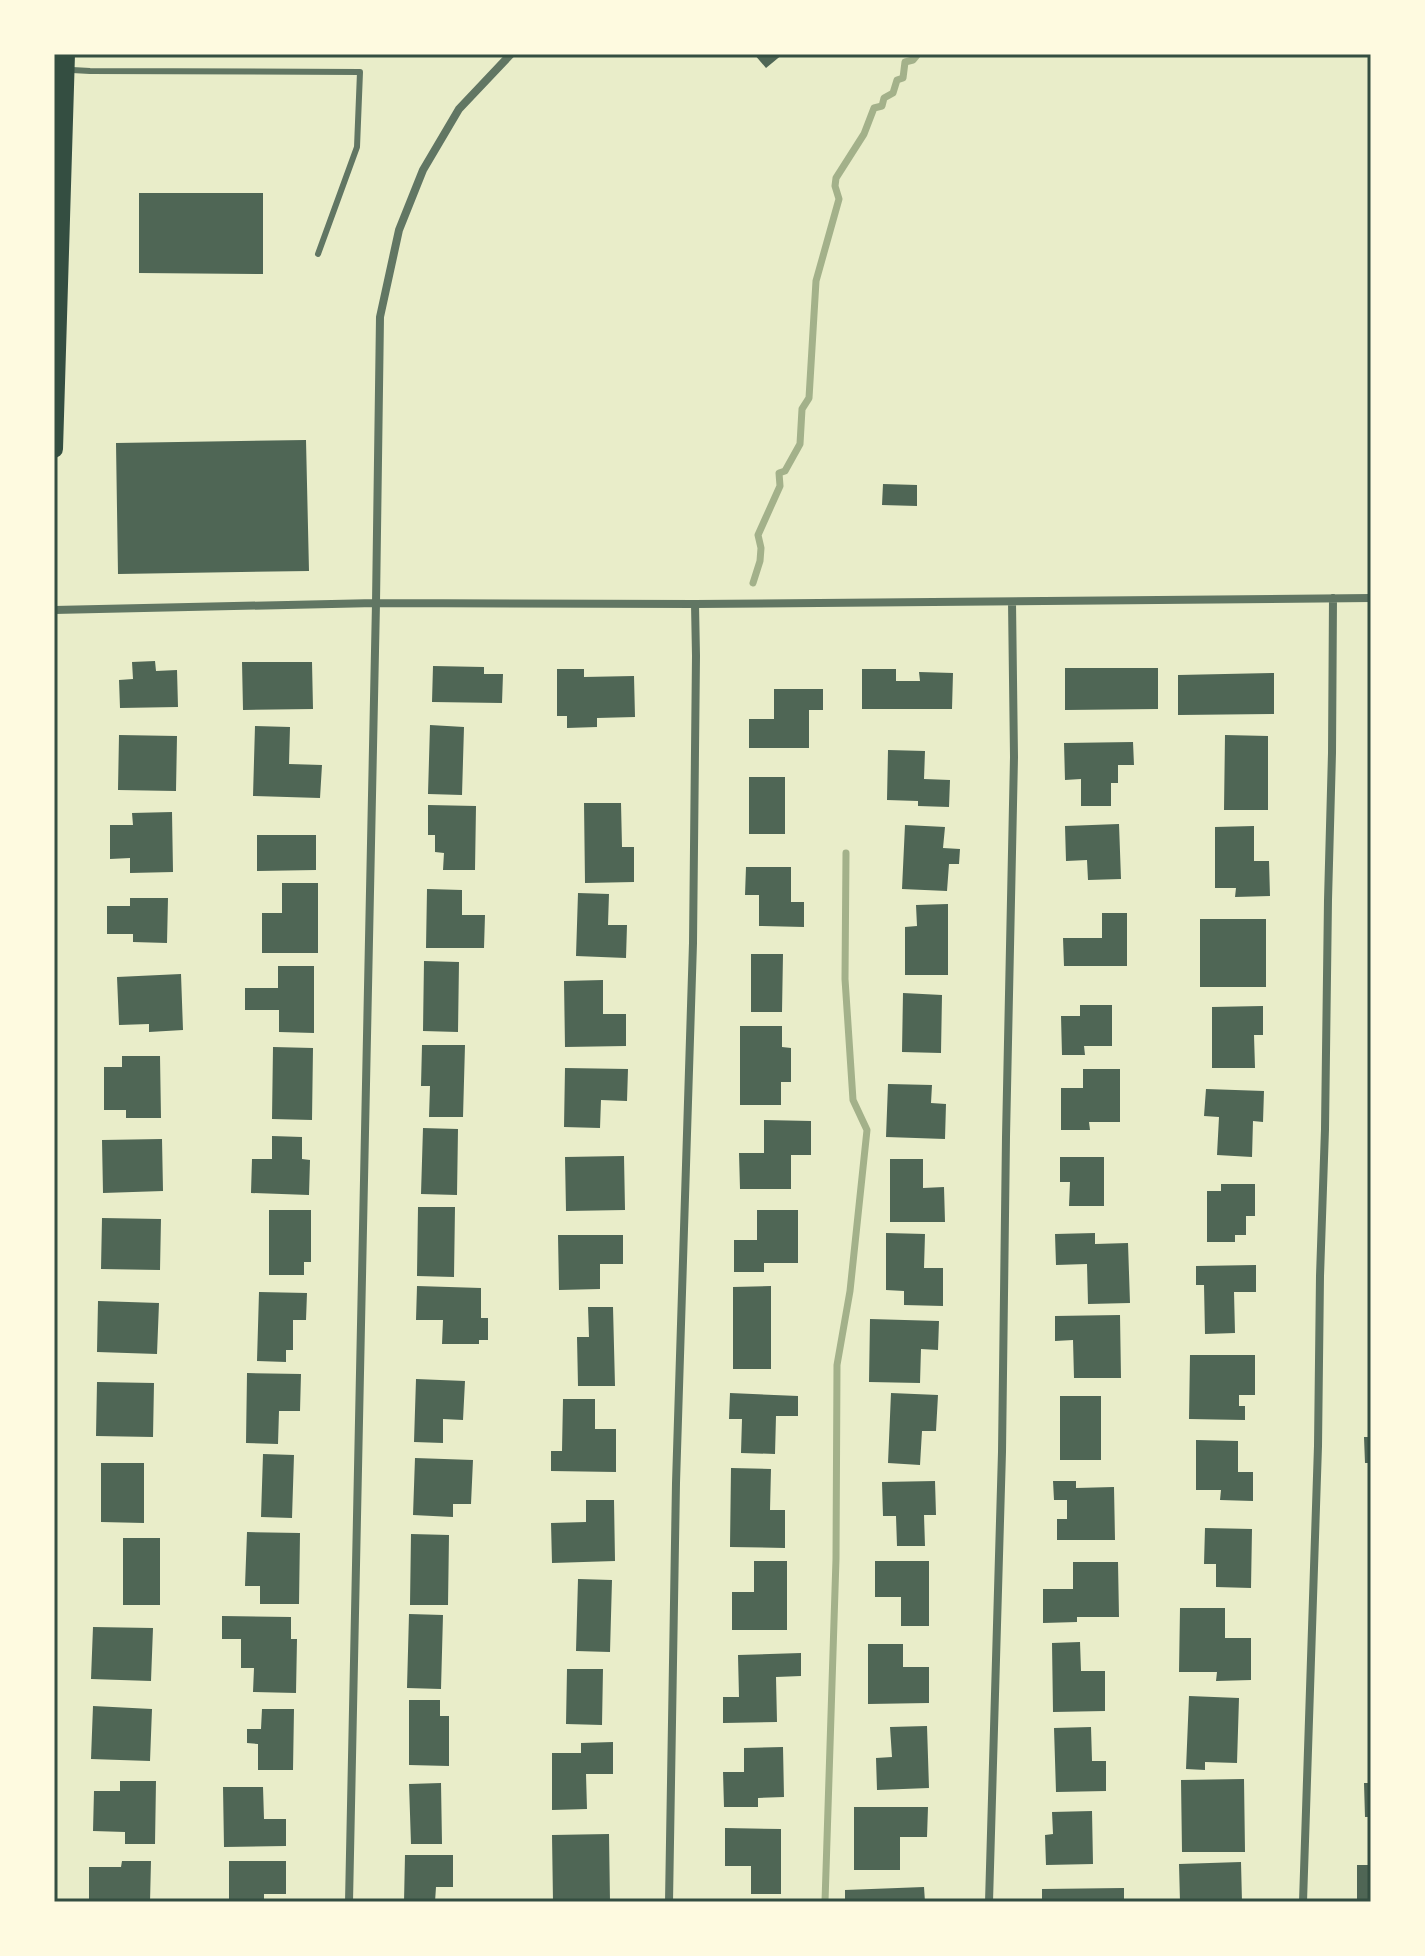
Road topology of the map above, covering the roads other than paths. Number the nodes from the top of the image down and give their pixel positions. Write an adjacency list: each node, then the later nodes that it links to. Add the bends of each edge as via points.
1 (511, 54): 8 (street, via 459,109 423,170 399,230 380,317)
2 (62, 64): 3 (lane, via 360,72 357,147); 4 (main road)
3 (318, 254)
4 (54, 449)
5 (1333, 598): 6 (street); 7 (street); 14 (street, via 1318,1446)
6 (1371, 598)
7 (1012, 602): 9 (street); 13 (street, via 1002,1452)
8 (376, 603): 9 (street); 10 (street); 11 (street)
9 (695, 604): 12 (street, via 693,943)
10 (54, 610)
11 (349, 1902)
12 (669, 1902)
13 (989, 1902)
14 (1303, 1902)

